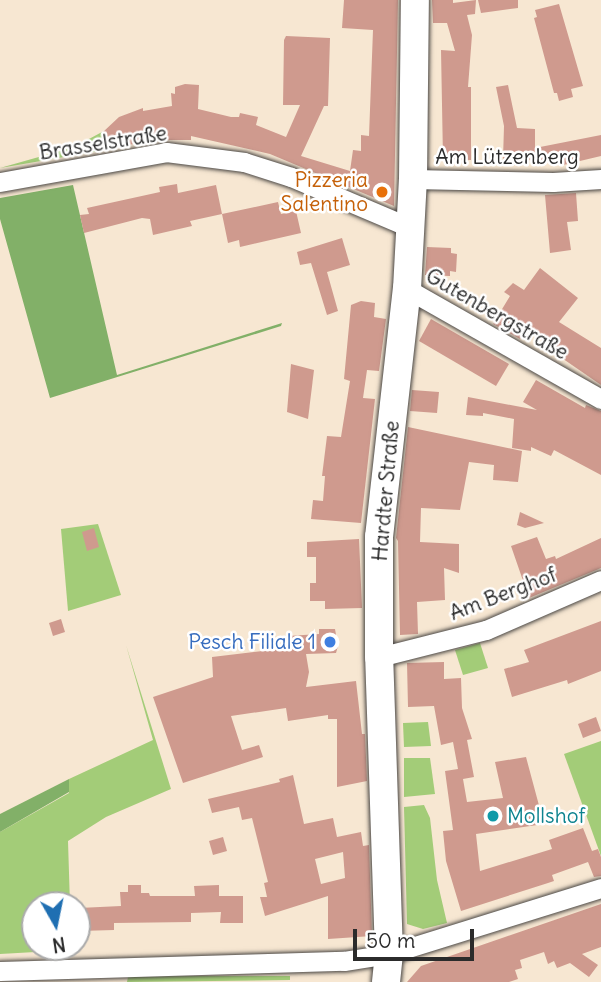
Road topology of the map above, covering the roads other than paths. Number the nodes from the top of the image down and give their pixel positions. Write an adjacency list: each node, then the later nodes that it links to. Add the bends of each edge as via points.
1 (415, 0): 2 (main road, Hardter Straße)
2 (413, 179): 3 (street, Am Lützenberg); 5 (main road, Hardter Straße)
3 (601, 179)
4 (0, 183): 5 (street, Brasselstraße, via 166,152 244,162)
5 (411, 228): 6 (main road, Hardter Straße)
6 (407, 289): 7 (street, Gutenbergstraße); 9 (main road, Hardter Straße, via 379,537)
7 (601, 400)
8 (601, 580): 9 (street, Am Berghof, via 486,630)
9 (379, 657): 11 (main road, Hardter Straße)
10 (601, 888): 11 (street)
11 (389, 954): 12 (street, via 298,964); 13 (main road, Hardter Straße)
12 (0, 971)
13 (386, 982)

